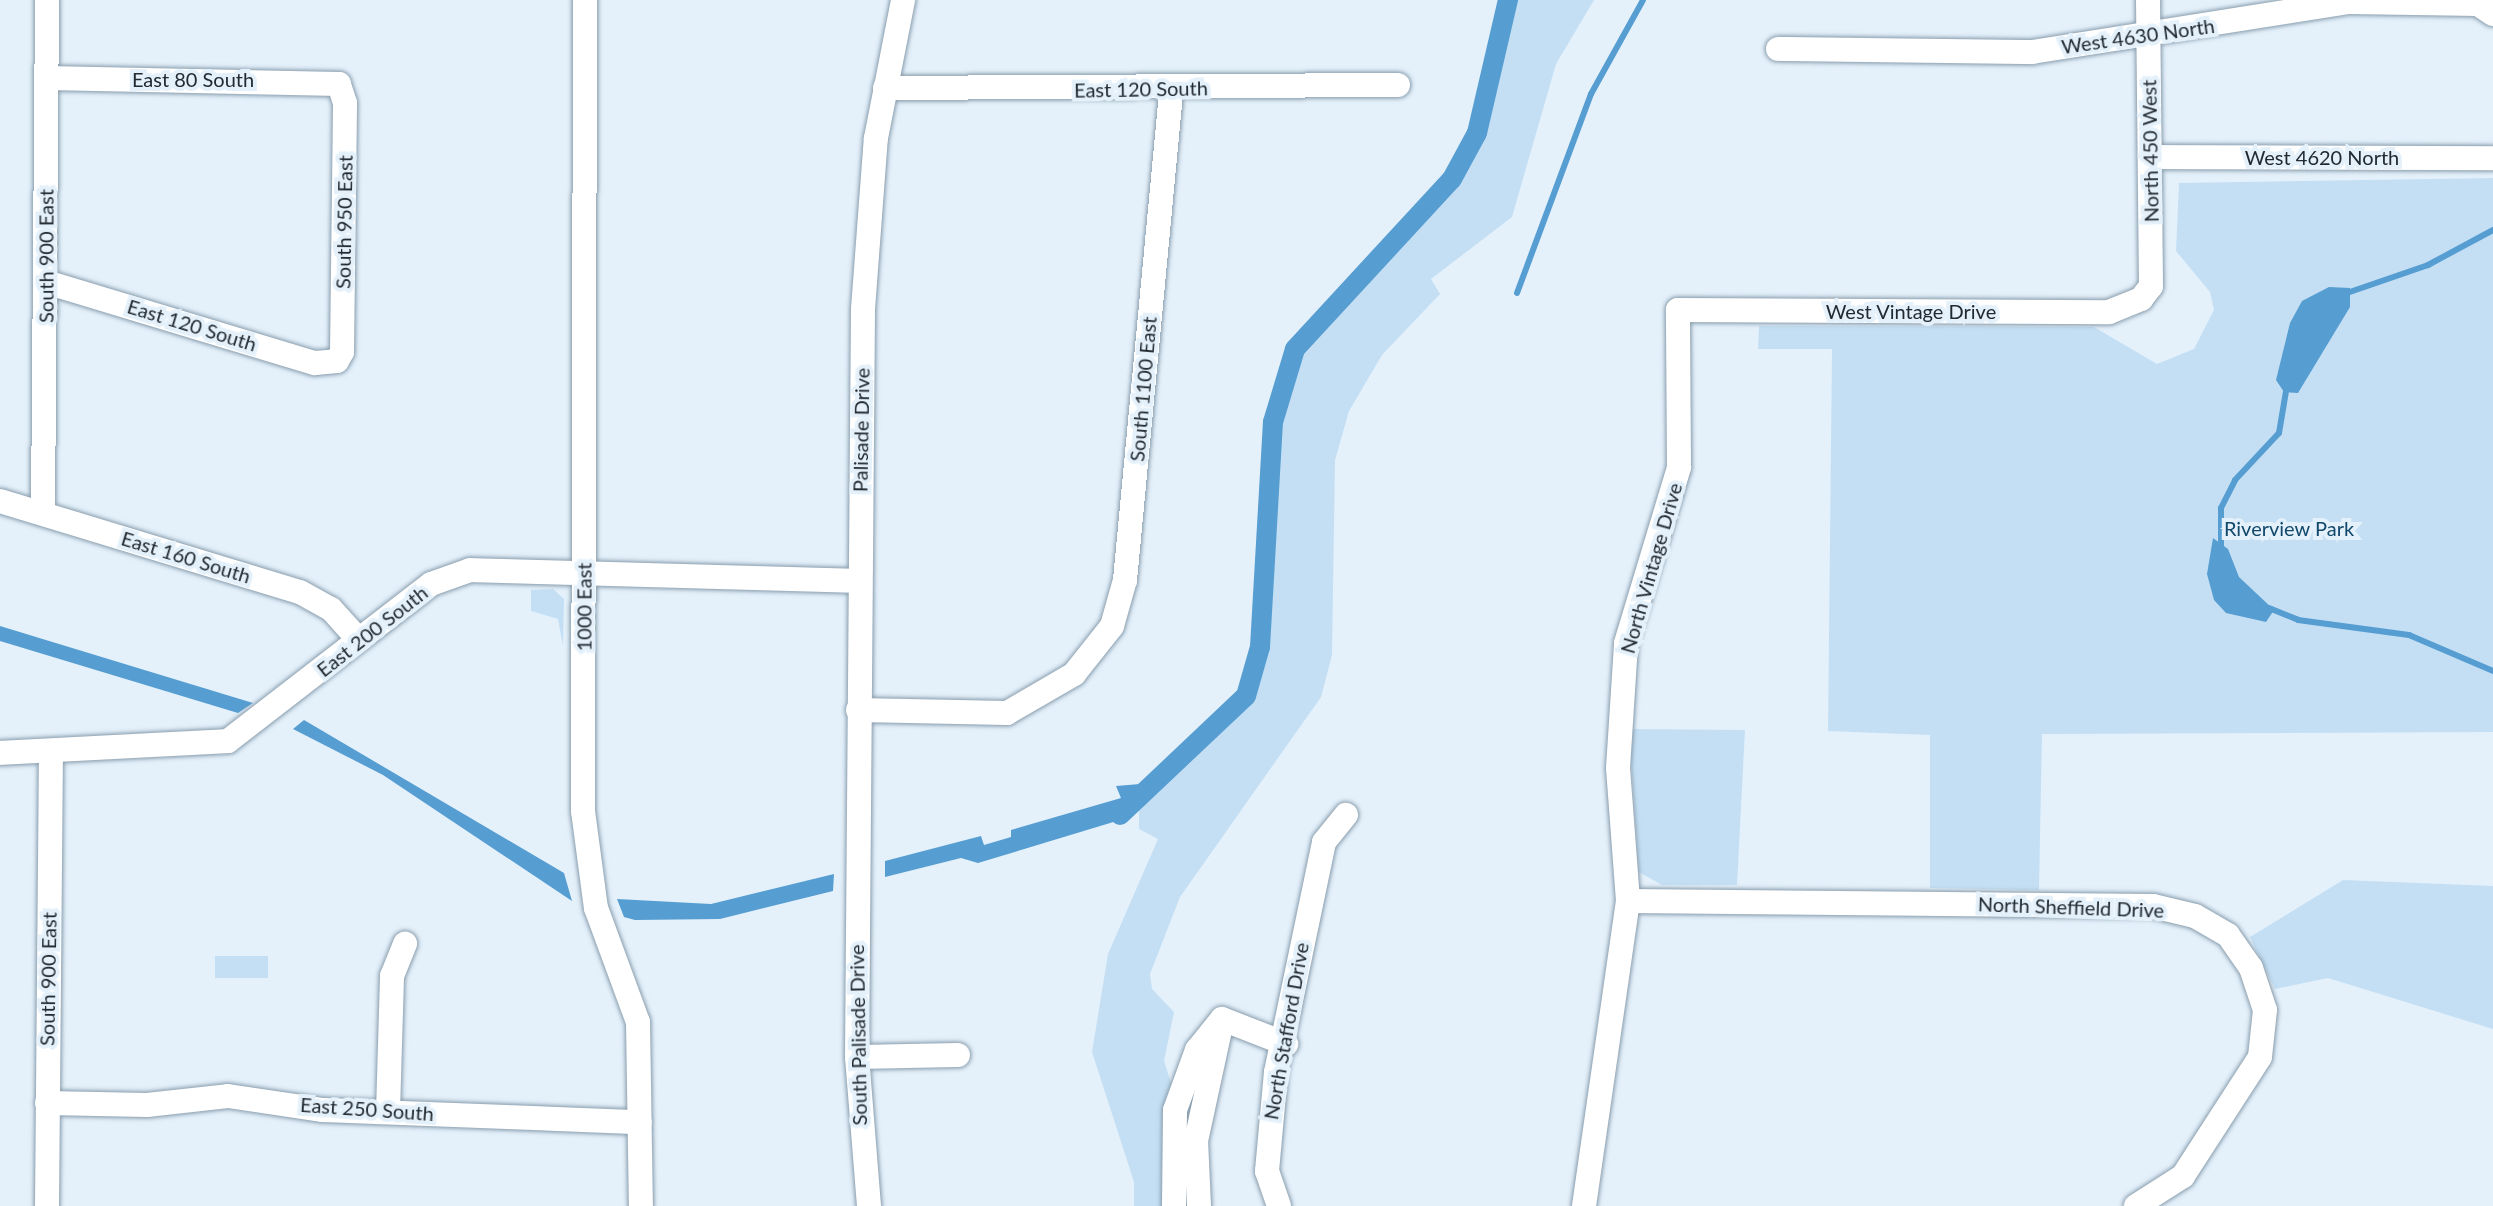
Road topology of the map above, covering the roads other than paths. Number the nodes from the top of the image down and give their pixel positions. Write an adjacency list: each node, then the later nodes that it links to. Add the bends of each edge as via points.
1 (47, 0): 8 (street, South 900 East)
2 (585, 0): 21 (street, 1000 East)
3 (903, 0): 11 (street, Palisade Drive)
4 (2148, 0): 6 (street, North 450 West)
5 (2493, 14): 6 (street, West 4630 North, via 2478,4 2349,2)
6 (2147, 31): 7 (street, West 4630 North, via 2032,52); 13 (street, North 450 West)
7 (1778, 49)
8 (47, 78): 9 (street, East 80 South); 15 (street, South 900 East)
9 (339, 84): 18 (street, South 950 East, via 345,103 344,340)
10 (1398, 85): 12 (street, East 120 South)
11 (885, 88): 12 (street, East 120 South); 22 (street, Palisade Drive, via 865,249)
12 (1171, 89): 24 (street, South 1100 East, via 1125,580 1112,626 1074,674 1007,713)
13 (2151, 157): 14 (street, West 4620 North); 16 (street, North 450 West, via 2151,286)
14 (2493, 158)
15 (46, 282): 18 (street, East 120 South, via 315,363); 20 (street, South 900 East)
16 (2141, 299): 17 (street, West Vintage Drive, via 2109,312)
17 (1678, 310): 29 (street, North Vintage Drive, via 1679,467 1626,643 1620,697)
18 (337, 361)
19 (0, 501): 20 (street, East 160 South)
20 (43, 513): 23 (street, East 160 South, via 300,592 331,609)
21 (583, 571): 22 (street, East 200 South); 23 (street, East 200 South, via 449,575); 37 (street, 1000 East, via 587,871 638,1022)
22 (859, 581): 24 (street, Palisade Drive)
23 (358, 639): 25 (street, East 200 South, via 258,725 228,741)
24 (858, 710): 28 (street, Palisade Drive)
25 (51, 752): 26 (street, East 200 South); 35 (street, South 900 East)
26 (0, 753)
27 (1346, 815): 32 (street, North Stafford Drive, via 1324,842)
28 (857, 864): 34 (street, South Palisade Drive)
29 (1628, 901): 44 (street, North Vintage Drive); 45 (street, North Sheffield Drive, via 2153,906 2195,916 2228,935 2251,968 2265,1010 2260,1057 2183,1176)
30 (405, 943): 36 (street, via 392,976)
31 (1222, 1019): 32 (street); 41 (street, via 1197,1050 1175,1110); 42 (street, via 1196,1141)
32 (1286, 1044): 43 (street, North Stafford Drive, via 1267,1145)
33 (958, 1055): 34 (street)
34 (857, 1057): 40 (street, South Palisade Drive)
35 (47, 1103): 36 (street, East 250 South, via 147,1105 228,1096); 38 (street, South 900 East)
36 (388, 1112): 37 (street, East 250 South)
37 (640, 1122): 39 (street, 1000 East)
38 (47, 1206)
39 (641, 1206)
40 (869, 1206)
41 (1174, 1206)
42 (1199, 1206)
43 (1279, 1206)
44 (1584, 1206)
45 (2136, 1206)

